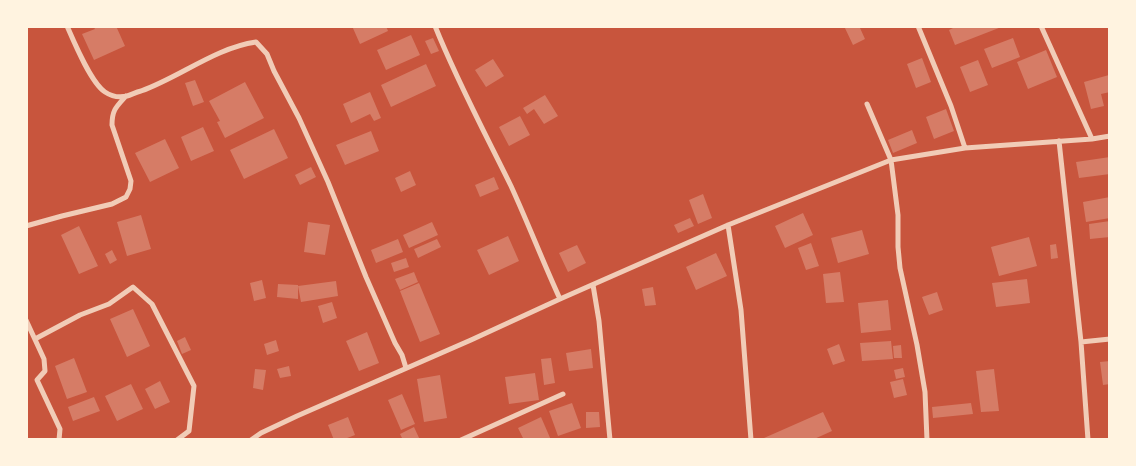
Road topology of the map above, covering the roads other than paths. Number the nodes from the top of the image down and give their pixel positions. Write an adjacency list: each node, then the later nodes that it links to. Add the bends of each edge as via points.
1 (67, 26): 5 (street, via 94,81 114,96)
2 (435, 26): 15 (street)
3 (918, 26): 10 (street)
4 (1041, 26): 8 (street)
5 (126, 96): 13 (street, via 112,116 130,181 126,197 112,204); 20 (street, via 156,86 243,44 256,42 267,54 300,118)
6 (867, 104): 11 (street)
7 (1110, 136): 8 (street)
8 (1092, 139): 9 (street)
9 (1059, 141): 10 (street); 19 (street)
10 (965, 148): 11 (street)
11 (891, 160): 12 (street); 28 (street, via 900,268 925,392)
12 (728, 225): 14 (street); 27 (street, via 741,310)
13 (26, 226)
14 (593, 285): 15 (street); 26 (street)
15 (560, 299): 20 (street)
16 (26, 320): 17 (street)
17 (35, 339): 22 (street, via 44,359 45,371 37,380 60,429); 23 (street, via 109,304 133,287 152,304 194,386 189,431)
18 (1110, 339): 19 (street)
19 (1081, 342): 29 (street)
20 (406, 368): 24 (street, via 260,433)
21 (563, 394): 25 (street)
22 (59, 440)
23 (177, 440)
24 (251, 440)
25 (461, 440)
26 (610, 440)
27 (751, 440)
28 (927, 440)
29 (1088, 440)

